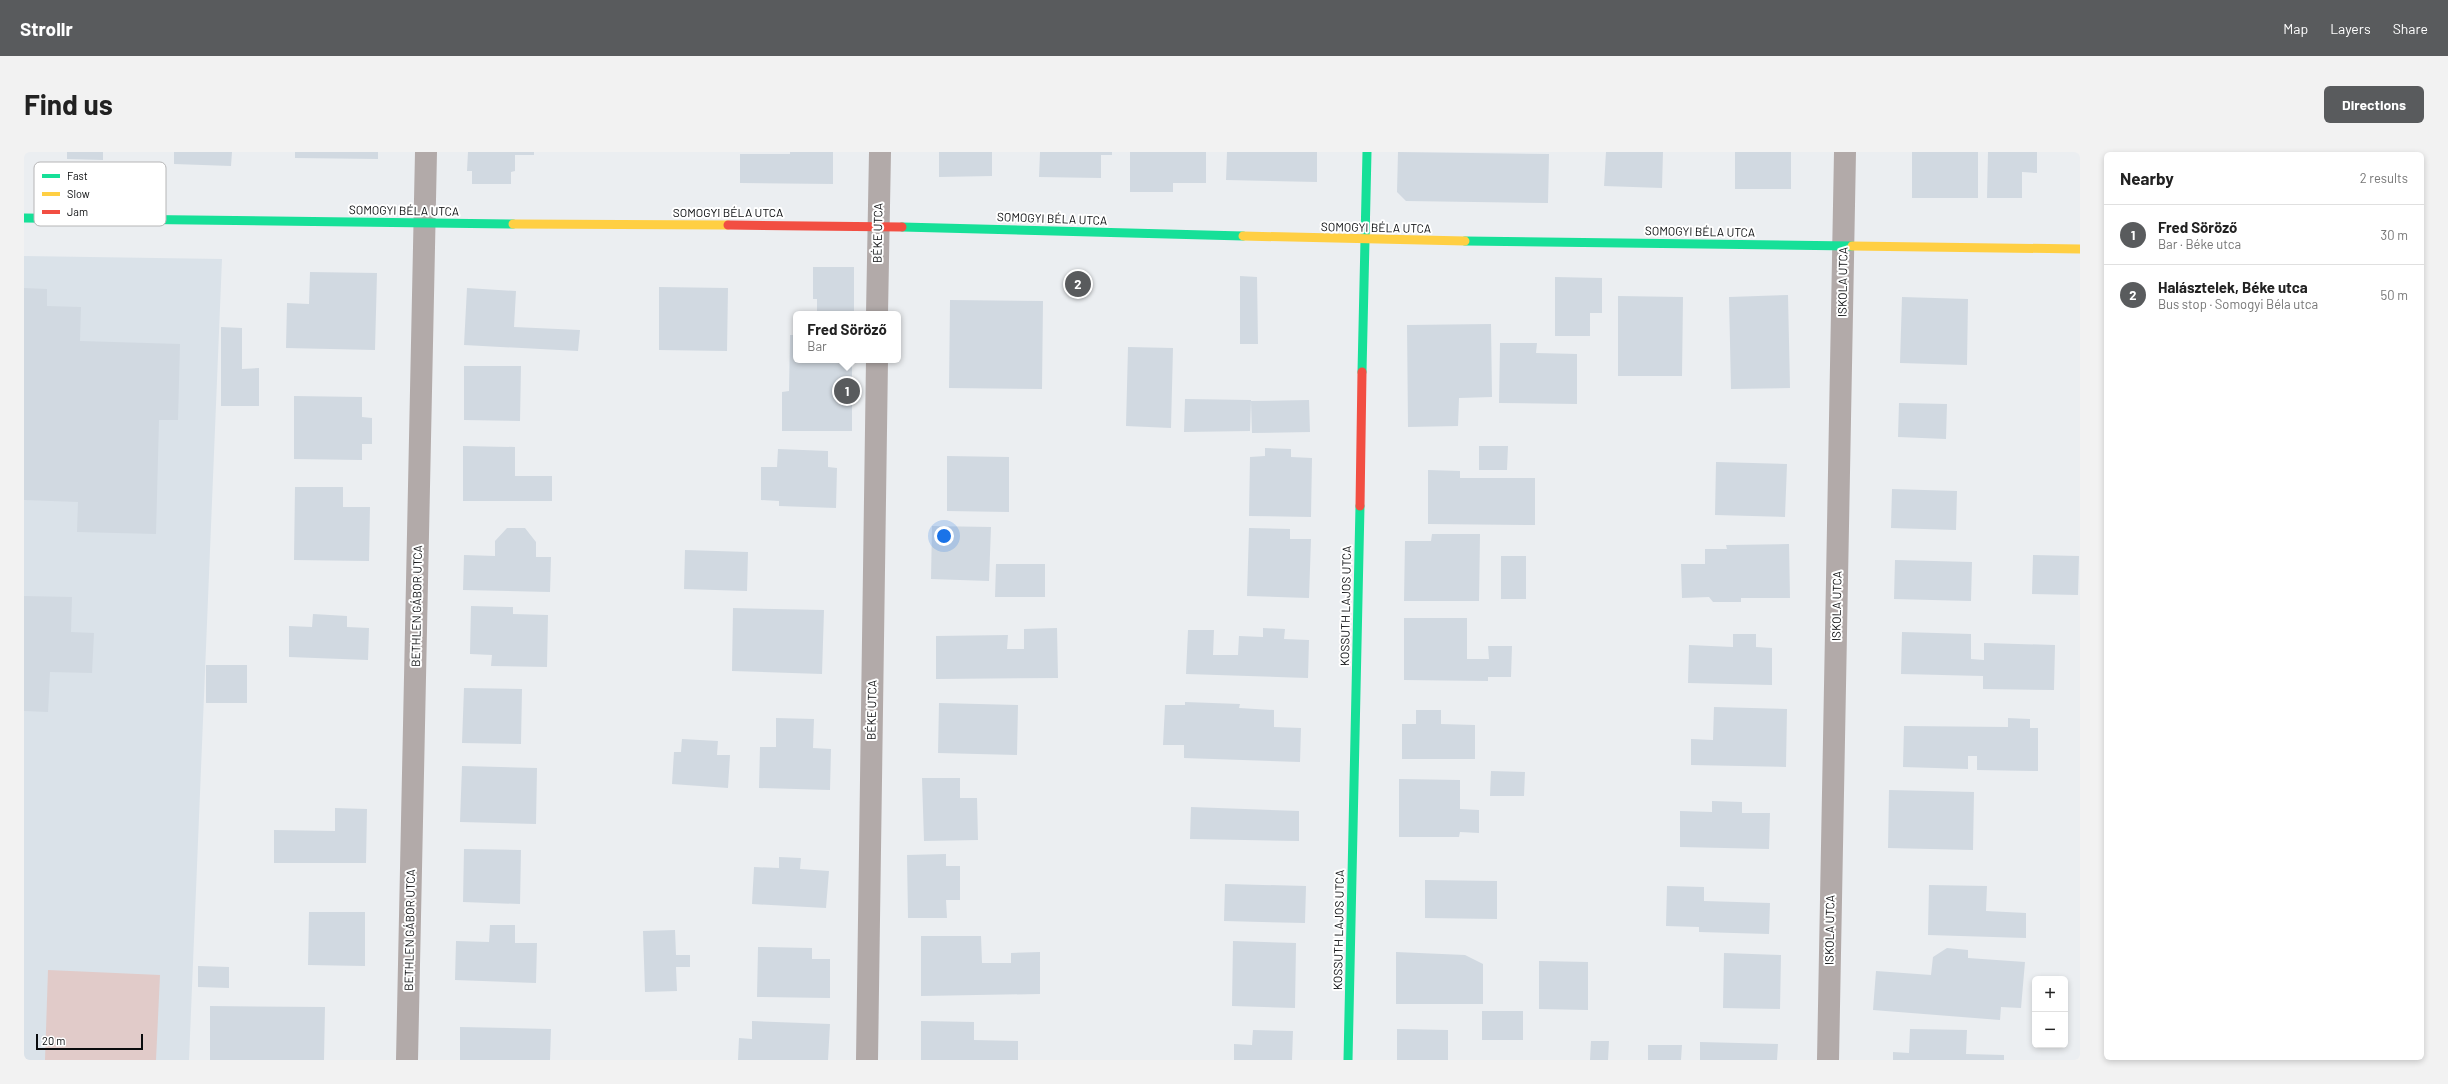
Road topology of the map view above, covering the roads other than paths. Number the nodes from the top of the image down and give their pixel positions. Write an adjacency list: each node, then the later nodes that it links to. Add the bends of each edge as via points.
1 (426, 152): 8 (street, BETHLEN GÁBOR UTCA)
2 (880, 152): 9 (street, BÉKE UTCA)
3 (1367, 152): 10 (street, KOSSUTH LAJOS UTCA)
4 (1845, 152): 11 (street, ISKOLA UTCA)
5 (24, 218): 6 (street, SOMOGYI BÉLA UTCA)
6 (34, 218)
7 (166, 220): 8 (street, SOMOGYI BÉLA UTCA)
8 (425, 224): 9 (street, SOMOGYI BÉLA UTCA); 15 (street, BETHLEN GÁBOR UTCA)
9 (878, 226): 10 (street, SOMOGYI BÉLA UTCA); 13 (street, BÉKE UTCA)
10 (1366, 240): 11 (street, SOMOGYI BÉLA UTCA); 17 (street, KOSSUTH LAJOS UTCA)
11 (1843, 246): 12 (street, SOMOGYI BÉLA UTCA); 18 (street, ISKOLA UTCA)
12 (2080, 249)
13 (877, 311)
14 (876, 363): 16 (street, BÉKE UTCA)
15 (407, 1060)
16 (867, 1060)
17 (1348, 1060)
18 (1828, 1060)

